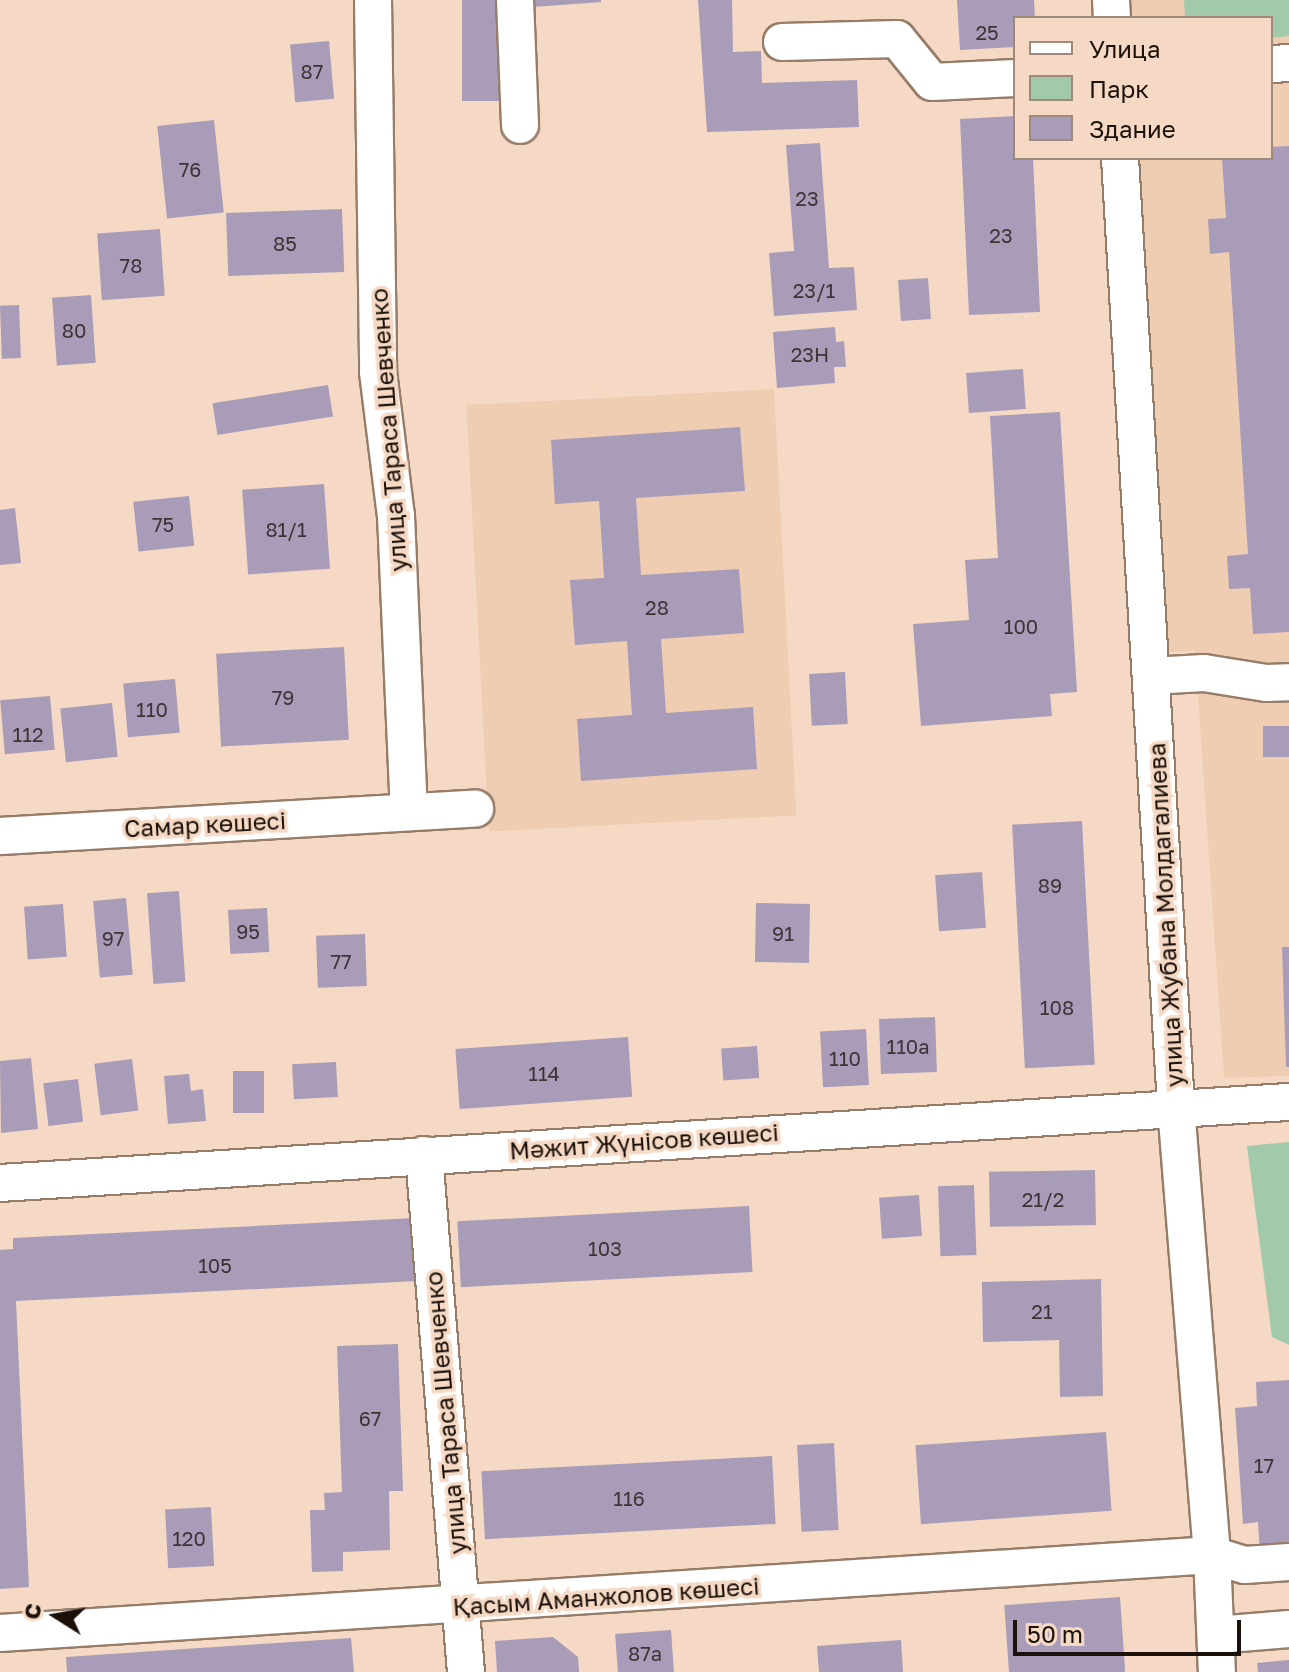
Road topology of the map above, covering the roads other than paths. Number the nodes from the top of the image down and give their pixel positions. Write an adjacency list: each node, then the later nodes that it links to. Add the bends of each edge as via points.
1 (373, 0): 10 (street, улица Тараса Шевченко, via 378,372 396,516)
2 (515, 0): 5 (street)
3 (782, 42): 4 (street, via 897,39 932,82)
4 (1013, 78)
5 (520, 125)
6 (1120, 160): 7 (street, улица Жубана Молдагалиева)
7 (1151, 676): 8 (street, via 1204,673); 13 (street, улица Жубана Молдагалиева)
8 (1289, 682)
9 (475, 809): 10 (street, Самар көшесі)
10 (409, 812): 11 (street, Самар көшесі)
11 (0, 836)
12 (1289, 1102): 13 (street, Мәжит Жүнісов көшесі)
13 (1176, 1107): 14 (street, Мәжит Жүнісов көшесі); 16 (street, улица Жубана Молдагалиева)
14 (424, 1155): 15 (street, Мәжит Жүнісов көшесі); 18 (street, улица Тараса Шевченко)
15 (0, 1183)
16 (1212, 1555): 17 (street, Қасым Аманжолов көшесі, via 1245,1565); 18 (street, Қасым Аманжолов көшесі); 21 (street, улица Жубана Молдагалиева)
17 (1289, 1562)
18 (461, 1606): 20 (street, Қасым Аманжолов көшесі); 22 (street, улица Тараса Шевченко)
19 (1289, 1629): 21 (street)
20 (0, 1633)
21 (1216, 1635): 23 (street, улица Жубана Молдагалиева)
22 (466, 1672)
23 (1217, 1672)

